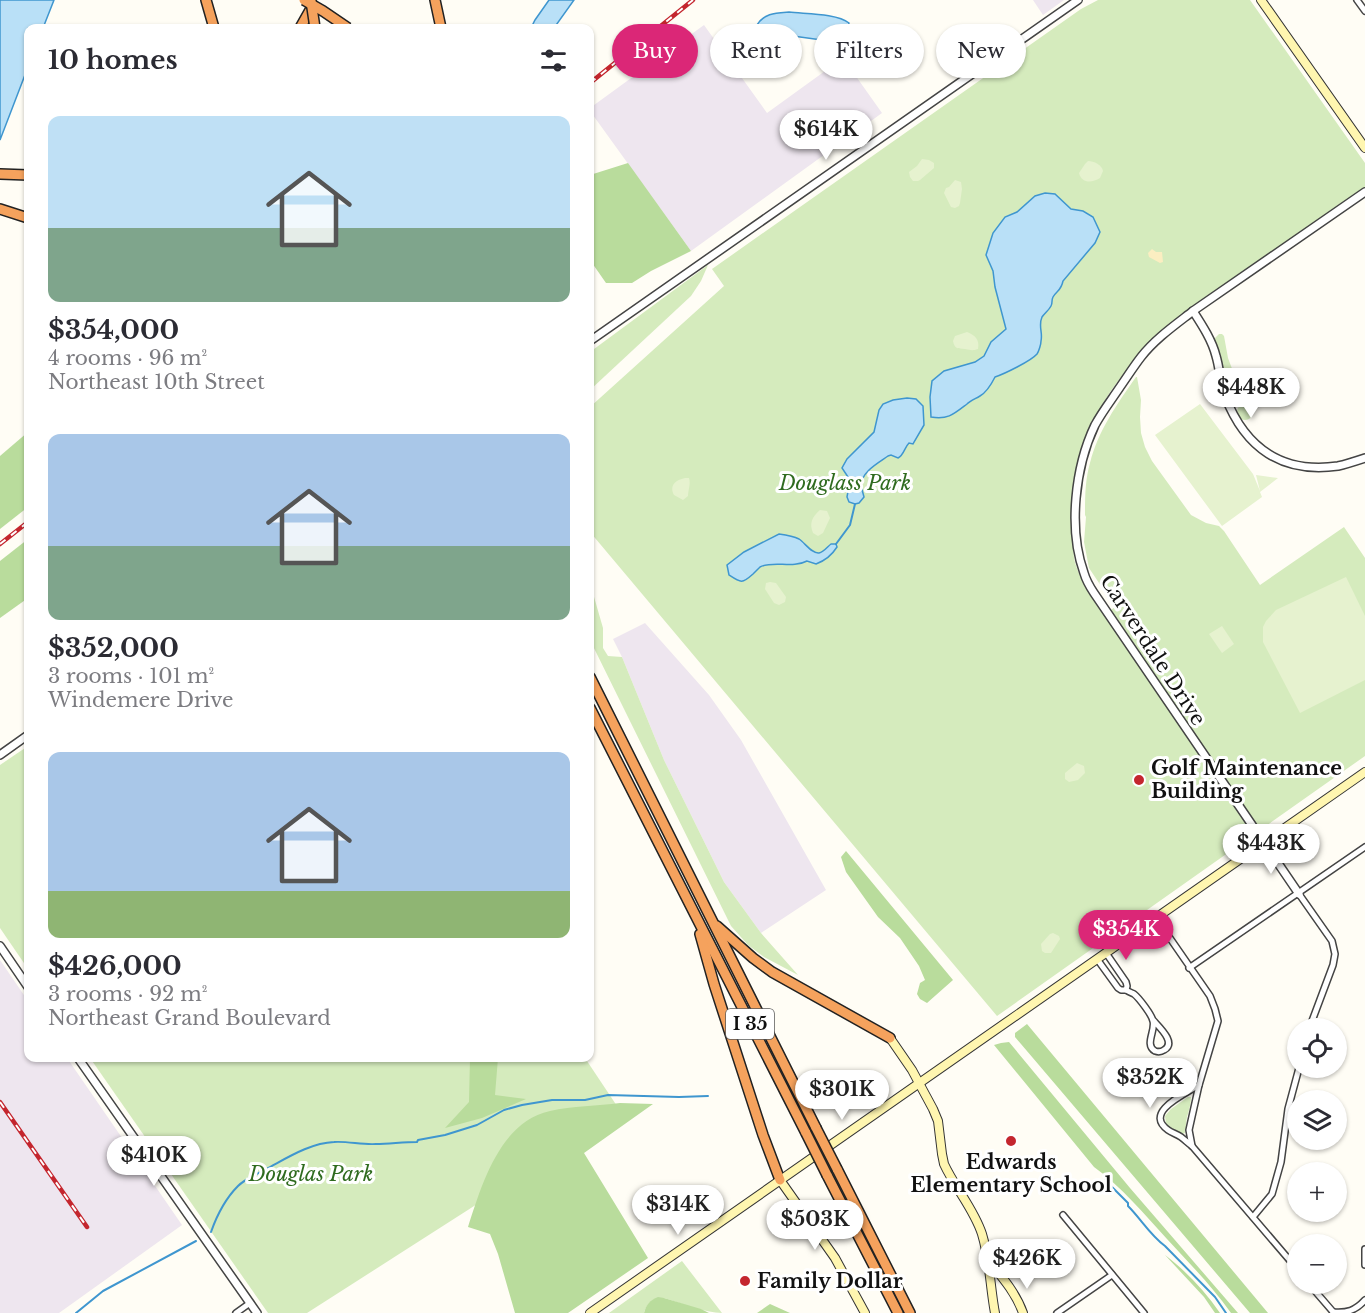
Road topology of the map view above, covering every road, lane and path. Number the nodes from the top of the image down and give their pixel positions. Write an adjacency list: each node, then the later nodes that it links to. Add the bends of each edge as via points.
1 (206, 0): 10 (highway)
2 (304, 0): 13 (highway, bridge)
3 (310, 0): 12 (highway, bridge)
4 (315, 0): 11 (highway)
5 (435, 0): 14 (highway)
6 (1078, 0): 22 (street)
7 (1262, 0): 15 (main road)
8 (1358, 0): 9 (street)
9 (1365, 11)
10 (213, 24)
11 (302, 24)
12 (314, 24)
13 (342, 24)
14 (440, 24)
15 (1365, 148)
16 (0, 174): 17 (highway)
17 (24, 175)
18 (1365, 192): 21 (street, Carverdale Drive)
19 (0, 208): 20 (highway)
20 (24, 217)
21 (1193, 311): 23 (street, via 1217,357 1222,388 1231,409 1255,444 1290,464 1338,466); 29 (street, Carverdale Drive, via 1142,356 1096,424 1078,482 1076,539 1084,574 1094,593)
22 (594, 338)
23 (1365, 459)
24 (594, 685): 34 (highway, I 35)
25 (594, 716): 32 (highway, I 35)
26 (24, 738): 27 (street)
27 (0, 755)
28 (1365, 772): 29 (main road)
29 (1264, 843): 31 (street, Carverdale Drive); 33 (main road)
30 (1365, 847): 31 (street)
31 (1299, 894): 38 (street); 41 (street, Carverdale Drive, via 1332,941 1335,954)
32 (694, 915): 49 (highway); 65 (highway, I 35, bridge)
33 (1156, 918): 36 (main road); 38 (street)
34 (713, 923): 43 (highway, via 772,972); 66 (highway, I 35, bridge)
35 (0, 946): 39 (street)
36 (1106, 953): 37 (main road); 40 (street, via 1126,982)
37 (1097, 959): 40 (street, via 1118,988); 46 (main road)
38 (1189, 968): 47 (street, via 1210,996 1218,1021)
39 (24, 981)
40 (1126, 990): 42 (street, via 1135,995)
41 (1314, 1018)
42 (1153, 1020): 42 (street, via 1150,1044 1161,1052 1166,1050 1168,1041)
43 (890, 1038): 46 (main road)
44 (81, 1062): 59 (street)
45 (1296, 1078): 51 (street, via 1272,1194)
46 (919, 1083): 49 (main road); 54 (main road, via 938,1121 944,1164 976,1221)
47 (1198, 1086): 48 (street, via 1189,1130); 48 (street, via 1170,1103 1160,1119 1168,1131)
48 (1192, 1146): 51 (street)
49 (780, 1180): 63 (main road); 64 (main road, via 835,1258)
50 (1063, 1215): 56 (street)
51 (1253, 1217): 53 (street)
52 (1365, 1249): 55 (street)
53 (1287, 1257)
54 (988, 1260): 67 (main road); 68 (main road, via 1012,1290)
55 (1365, 1265)
56 (1112, 1275): 69 (street); 70 (street)
57 (1318, 1294): 60 (street)
58 (1365, 1300): 60 (street, via 1350,1311)
59 (250, 1303): 61 (street); 62 (street)
60 (1333, 1312)
61 (236, 1313)
62 (257, 1313)
63 (590, 1313)
64 (865, 1313)
65 (898, 1313)
66 (910, 1313)
67 (995, 1313)
68 (1023, 1313)
69 (1058, 1313)
70 (1144, 1313)

